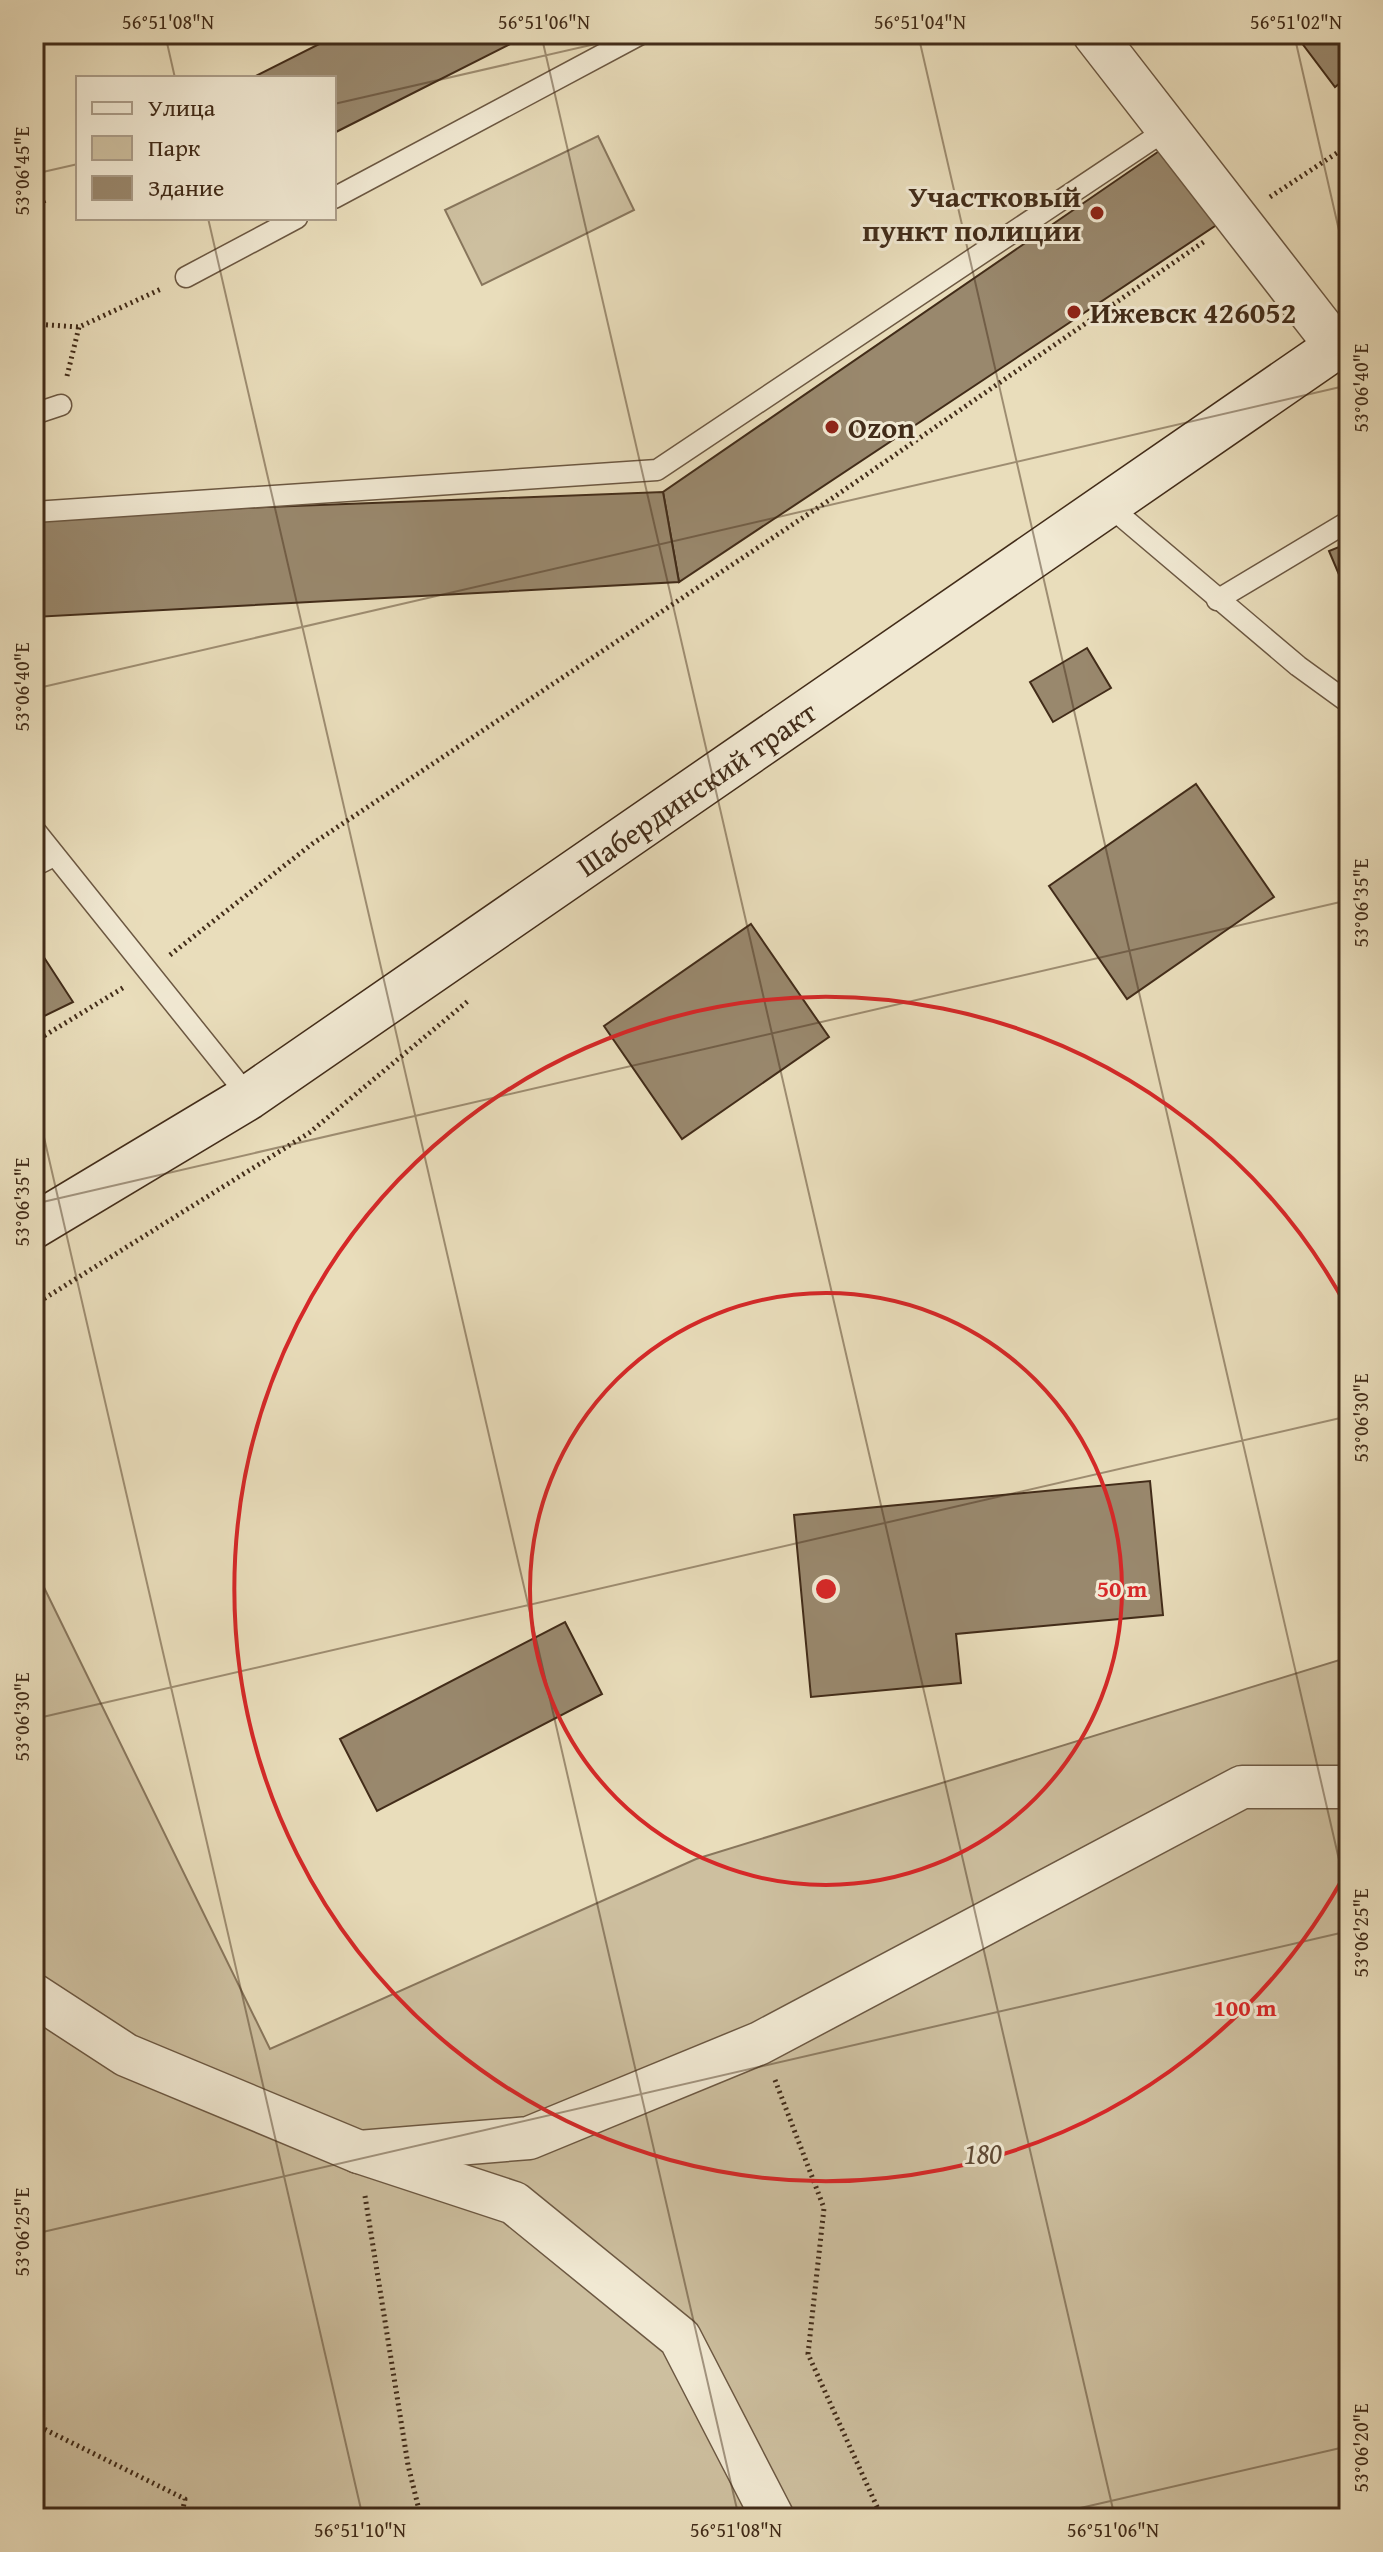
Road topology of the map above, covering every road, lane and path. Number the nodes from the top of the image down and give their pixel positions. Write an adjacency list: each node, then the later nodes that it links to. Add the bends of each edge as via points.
1 (641, 34): 5 (lane)
2 (1094, 34): 3 (street)
3 (1166, 130): 6 (street); 15 (lane, via 657,470)
4 (1349, 145): 6 (path)
5 (336, 197)
6 (1238, 218): 11 (street); 22 (path, via 834,497 312,844)
7 (293, 220): 8 (lane)
8 (186, 277): 10 (path)
9 (34, 324): 10 (path)
10 (79, 327): 12 (path)
11 (1343, 343): 14 (main road, Шабердинский тракт)
12 (61, 405): 13 (lane)
13 (34, 414)
14 (1108, 505): 17 (lane); 24 (main road, Шабердинский тракт)
15 (34, 512)
16 (1349, 521): 17 (lane)
17 (1217, 600): 18 (lane)
18 (1349, 703)
19 (34, 829): 20 (lane)
20 (54, 856): 21 (lane); 22 (lane)
21 (34, 866)
22 (148, 972): 23 (path); 24 (lane)
23 (34, 1042)
24 (249, 1097): 25 (main road, Шабердинский тракт)
25 (34, 1226)
26 (1349, 1787): 28 (street, via 1242,1787)
27 (34, 1995): 29 (street, via 126,2055)
28 (760, 2043): 29 (street, via 529,2138); 34 (path, via 824,2208 808,2354 878,2509)
29 (359, 2152): 32 (path); 33 (street, via 514,2203 680,2338)
30 (34, 2424): 31 (path, via 185,2499)
31 (181, 2518)
32 (421, 2518)
33 (773, 2518)
34 (876, 2518)

